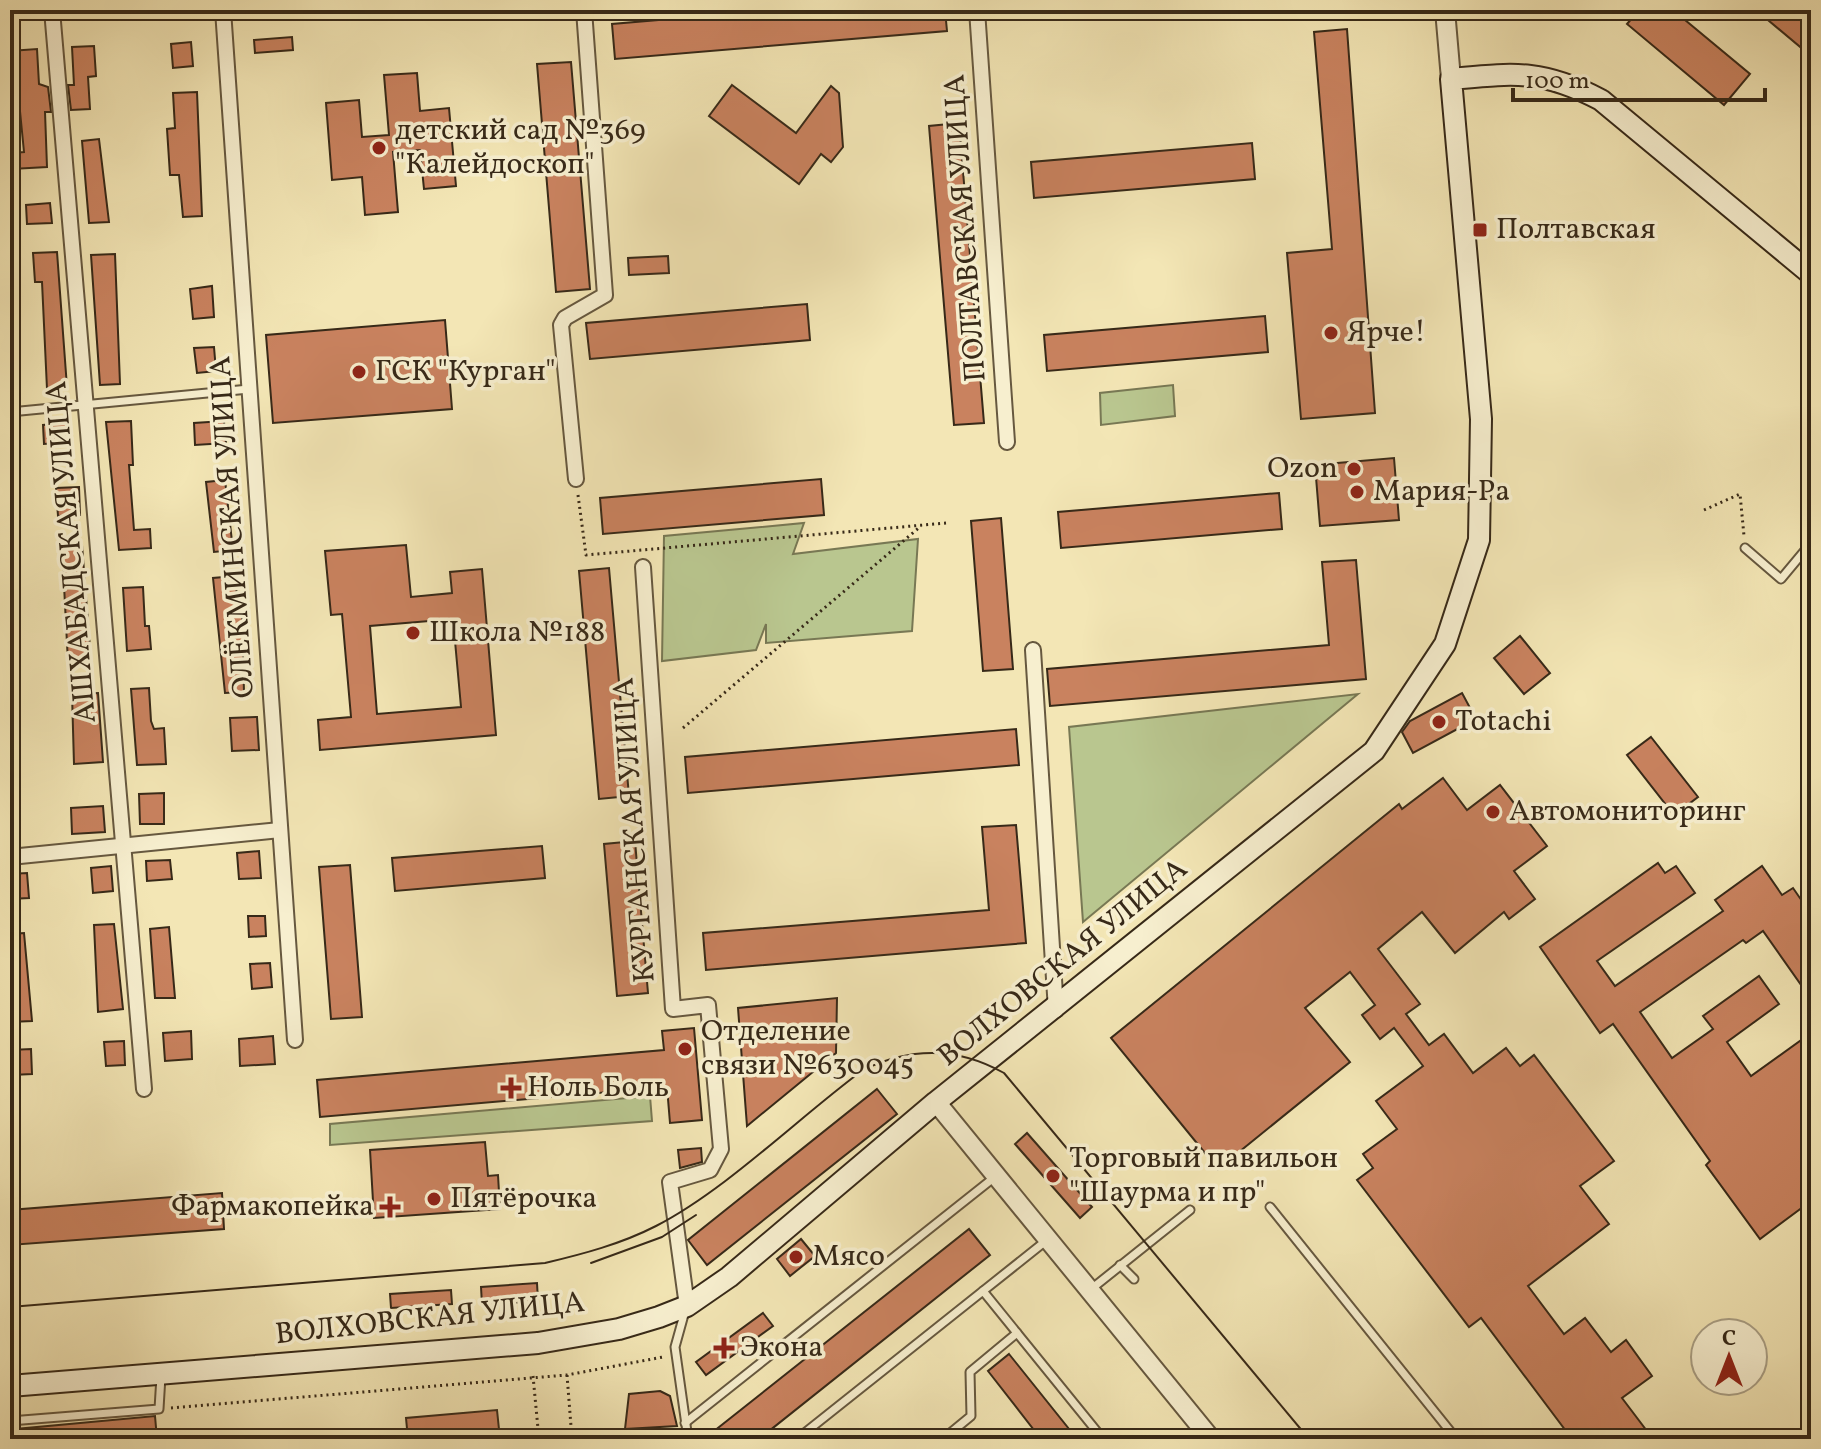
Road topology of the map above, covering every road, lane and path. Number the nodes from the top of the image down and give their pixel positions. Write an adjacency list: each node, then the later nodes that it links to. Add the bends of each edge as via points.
1 (52, 10): 9 (street, АШХАБАДСКАЯ УЛИЦА)
2 (223, 10): 8 (street, ОЛЁКМИНСКАЯ УЛИЦА)
3 (584, 10): 12 (street, via 605,295 561,325)
4 (977, 10): 11 (street, ПОЛТАВСКАЯ УЛИЦА)
5 (1445, 10): 6 (street, ВОЛХОВСКАЯ УЛИЦА)
6 (1451, 79): 7 (main road, via 1511,73 1550,78 1601,100); 24 (main road, ВОЛХОВСКАЯ УЛИЦА, via 1481,419 1479,540 1445,644 1374,751)
7 (1811, 274)
8 (249, 389): 9 (lane); 21 (street, ОЛЁКМИНСКАЯ УЛИЦА)
9 (86, 404): 10 (lane); 22 (street, АШХАБАДСКАЯ УЛИЦА)
10 (10, 412)
11 (1007, 442)
12 (576, 479): 15 (path, via 586,555)
13 (1704, 510): 17 (path, via 1740,494)
14 (946, 523): 15 (path)
15 (924, 524): 20 (path)
16 (1811, 543): 17 (lane, via 1781,579)
17 (1745, 548)
18 (643, 567): 36 (street, КУРГАНСКАЯ УЛИЦА, via 673,1009 708,1005 721,1149 710,1170 670,1182)
19 (1033, 650): 24 (street)
20 (683, 728)
21 (280, 830): 22 (street); 25 (street, ОЛЁКМИНСКАЯ УЛИЦА)
22 (122, 847): 23 (street); 26 (street, АШХАБАДСКАЯ УЛИЦА)
23 (10, 857)
24 (1056, 1010): 27 (main road, ВОЛХОВСКАЯ УЛИЦА)
25 (295, 1040)
26 (144, 1089)
27 (936, 1102): 28 (street); 36 (main road, ВОЛХОВСКАЯ УЛИЦА, via 729,1277)
28 (998, 1175): 31 (street); 45 (lane)
29 (1270, 1207): 53 (lane, via 1450,1431)
30 (1190, 1210): 32 (lane)
31 (1049, 1238): 34 (street); 35 (lane)
32 (1120, 1265): 33 (lane); 34 (lane)
33 (1134, 1279)
34 (1090, 1290): 52 (street)
35 (983, 1291): 37 (lane); 49 (lane)
36 (687, 1306): 38 (lane); 39 (main road, ВОЛХОВСКАЯ УЛИЦА, via 619,1329 538,1343)
37 (1017, 1333): 50 (lane, via 970,1372 971,1416); 51 (lane)
38 (675, 1347): 40 (path, via 660,1359); 45 (lane)
39 (161, 1374): 42 (main road, ВОЛХОВСКАЯ УЛИЦА); 43 (lane)
40 (567, 1375): 41 (path); 47 (path)
41 (533, 1376): 43 (path); 46 (path)
42 (10, 1386)
43 (159, 1409): 44 (lane)
44 (10, 1421)
45 (685, 1423): 48 (lane)
46 (539, 1439)
47 (572, 1439)
48 (688, 1439)
49 (797, 1439)
50 (943, 1439)
51 (1103, 1439)
52 (1211, 1439)
53 (1440, 1439)

